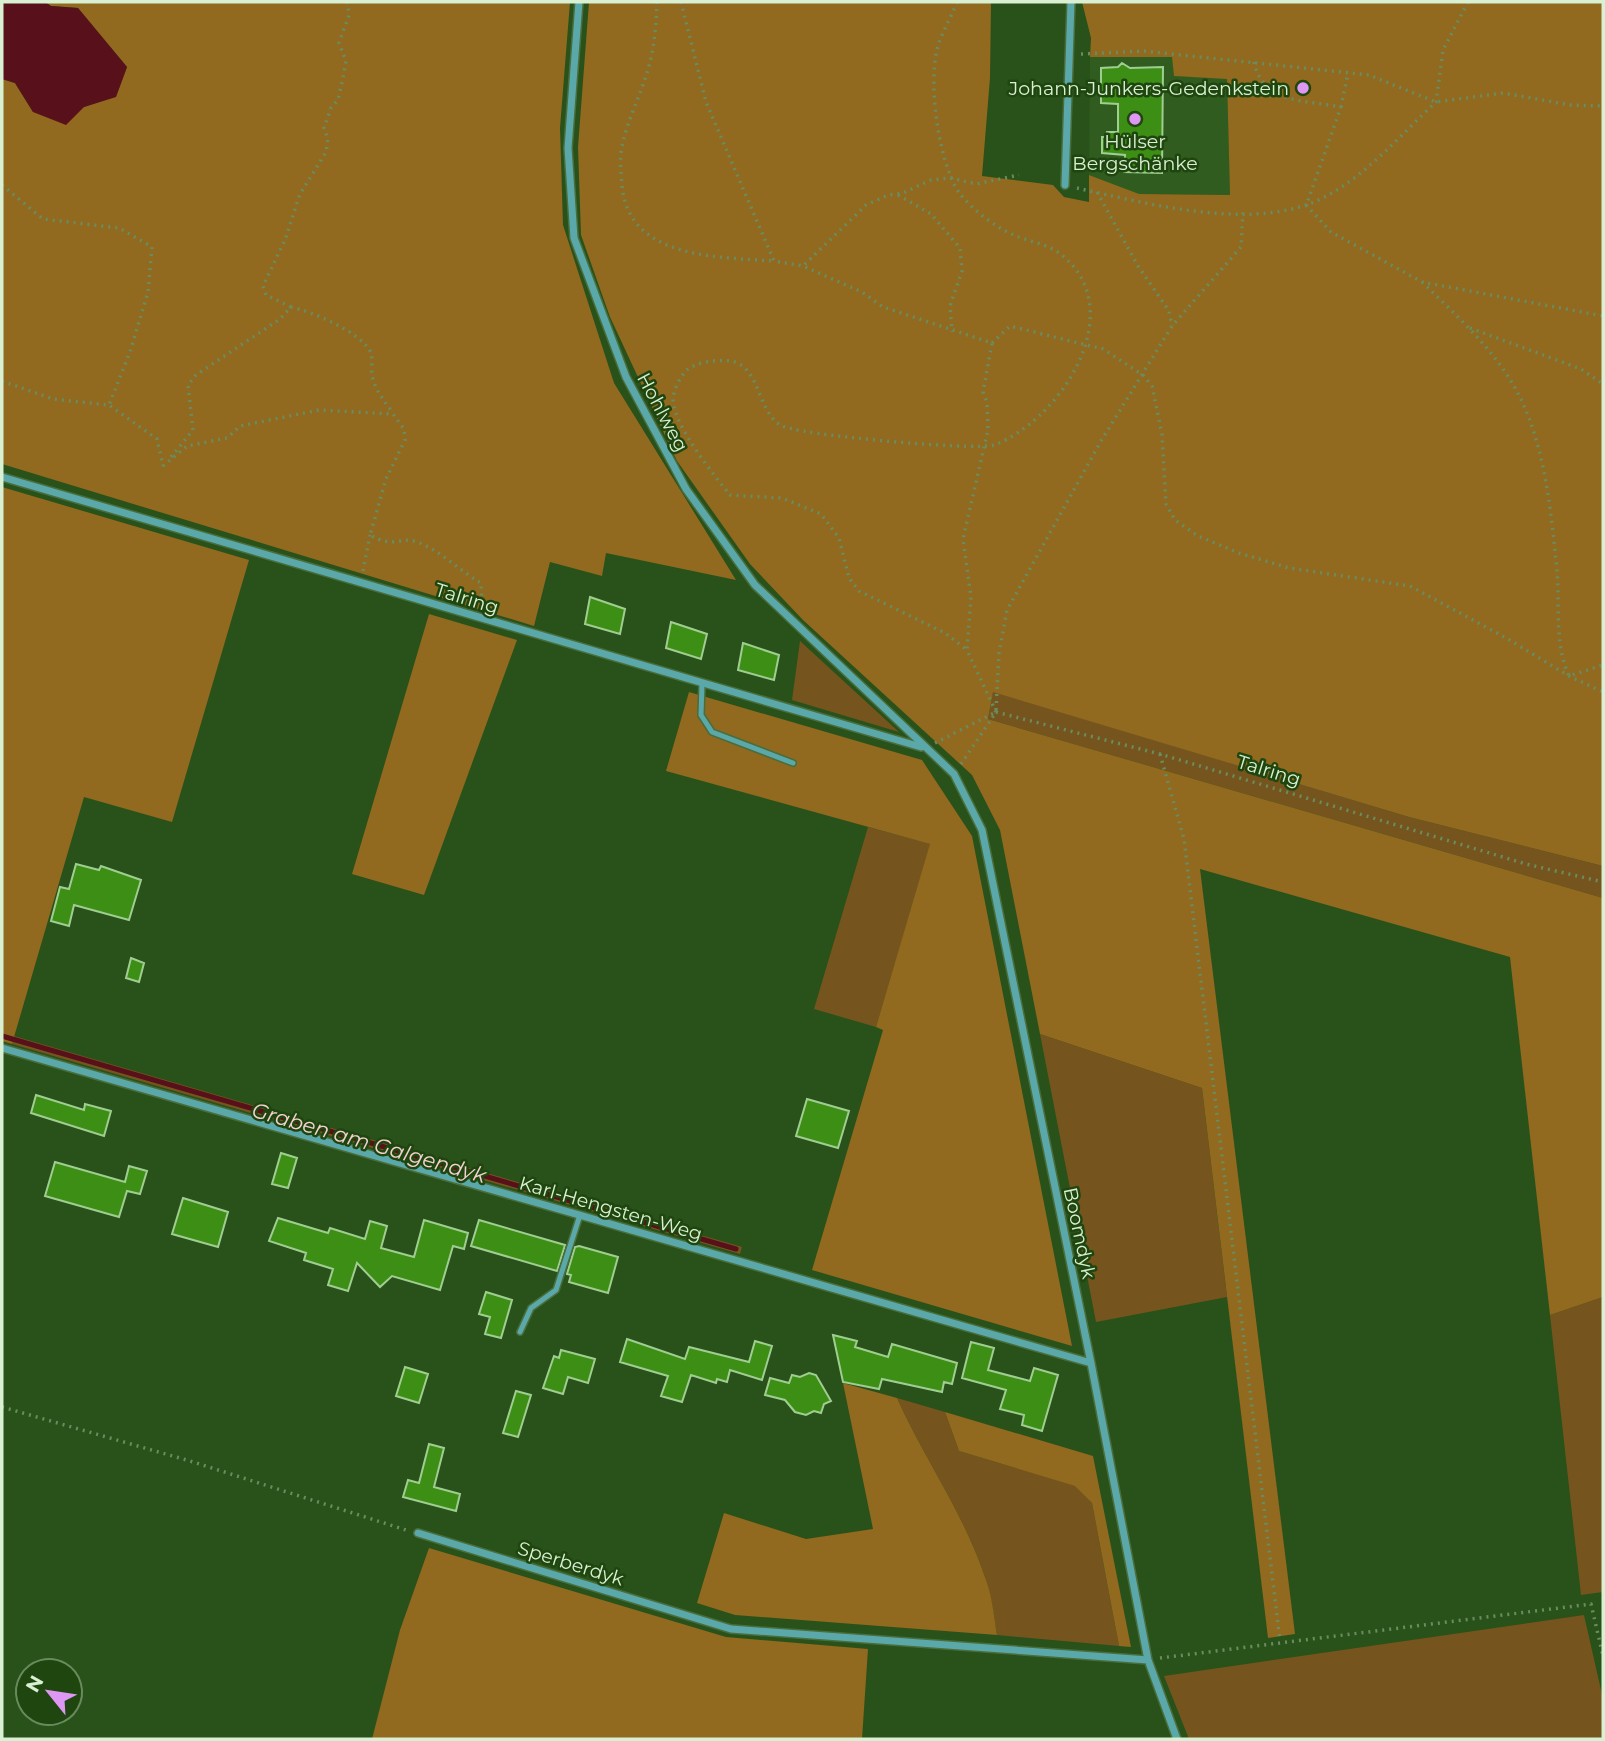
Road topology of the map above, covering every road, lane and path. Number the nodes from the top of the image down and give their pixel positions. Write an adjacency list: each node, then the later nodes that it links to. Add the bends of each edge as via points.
1 (347, 2): 25 (path, via 349,15 339,43 346,61 338,100 324,128 326,152 300,194 263,286 266,295)
2 (579, 2): 49 (street, Hohlweg, via 568,148 574,238 626,377 686,489 755,585)
3 (657, 2): 22 (path, via 647,74 622,143 627,212 658,242 679,250)
4 (681, 2): 22 (path, via 706,102)
5 (957, 2): 15 (path, via 933,70)
6 (1070, 2): 8 (street)
7 (1468, 2): 11 (path, via 1443,50)
8 (1069, 56): 9 (path, via 1144,51); 17 (street)
9 (1254, 62): 10 (path); 13 (path, via 1263,86 1277,95)
10 (1348, 73): 11 (path, via 1369,75); 13 (path)
11 (1436, 102): 12 (path, via 1503,93); 20 (path, via 1347,182)
12 (1603, 106)
13 (1341, 107): 20 (path)
14 (1019, 175): 15 (path, via 976,184)
15 (951, 178): 19 (path, via 931,180); 31 (path, via 985,218 1062,255 1082,278 1090,313)
16 (2, 185): 35 (path, via 43,219 119,228 152,247 148,292)
17 (1065, 185): 18 (path)
18 (1097, 192): 21 (path, via 1187,211); 27 (path, via 1169,311)
19 (896, 194): 23 (path, via 866,205); 29 (path, via 931,214 960,248 962,271 950,306)
20 (1306, 205): 21 (path); 24 (path, via 1331,232)
21 (1243, 212): 27 (path, via 1241,247)
22 (774, 261): 23 (path)
23 (803, 266): 29 (path, via 862,292 883,307)
24 (1422, 282): 26 (path); 28 (path)
25 (291, 307): 36 (path, via 333,322 364,345 371,354 377,392); 38 (path, via 196,375 188,385 193,430)
26 (1603, 316)
27 (1172, 326): 32 (path)
28 (1468, 327): 34 (path, via 1581,369); 45 (path, via 1511,381 1531,423 1557,562 1559,654)
29 (952, 332): 30 (path)
30 (992, 343): 31 (path, via 1010,326); 37 (path, via 983,392 988,430)
31 (1085, 345): 32 (path, via 1103,349); 37 (path, via 1076,372 1042,413 1008,438)
32 (1143, 374): 45 (path, via 1152,386 1162,434 1166,504 1175,520 1198,536 1238,553 1289,568 1410,586); 48 (path, via 1007,610)
33 (2, 381): 35 (path, via 53,399)
34 (1603, 384)
35 (109, 405): 38 (path, via 157,439)
36 (393, 414): 38 (path, via 319,410 240,426 227,438 187,446); 40 (path, via 404,429 405,440 386,479)
37 (984, 446): 43 (path, via 963,539 971,597); 43 (path, via 857,438 781,426 767,414 747,369 732,361 711,361 688,369 673,399 676,414 730,495 782,498 821,514 839,538 849,578 859,591 945,633)
38 (163, 466)
39 (2, 477): 41 (street, Talring)
40 (370, 535): 41 (path); 42 (path, via 386,544 415,540 481,583)
41 (364, 583): 42 (street, Talring)
42 (485, 620): 46 (street, Talring)
43 (967, 650): 48 (path)
44 (1603, 665): 45 (path)
45 (1569, 676): 47 (path)
46 (702, 684): 49 (street, Talring); 51 (lane, via 701,715 712,732)
47 (1603, 692)
48 (996, 712): 49 (path); 50 (path, Talring); 52 (path)
49 (925, 748): 52 (street, Boomdyk)
50 (1160, 754): 53 (path, Talring, via 1525,864); 60 (path, via 1184,839)
51 (793, 763)
52 (954, 774): 57 (street, Boomdyk, via 982,830)
53 (1603, 882)
54 (2, 1048): 55 (street, Karl-Hengsten-Weg)
55 (580, 1215): 56 (lane, via 556,1290 531,1308); 57 (street, Karl-Hengsten-Weg)
56 (520, 1332)
57 (1091, 1363): 62 (street, Boomdyk)
58 (2, 1407): 59 (path)
59 (418, 1533): 62 (street, Sperberdyk, via 731,1629)
60 (1280, 1641): 61 (path, via 1591,1604); 62 (path)
61 (1603, 1656)
62 (1148, 1660): 63 (street, Boomdyk)
63 (1177, 1739)

